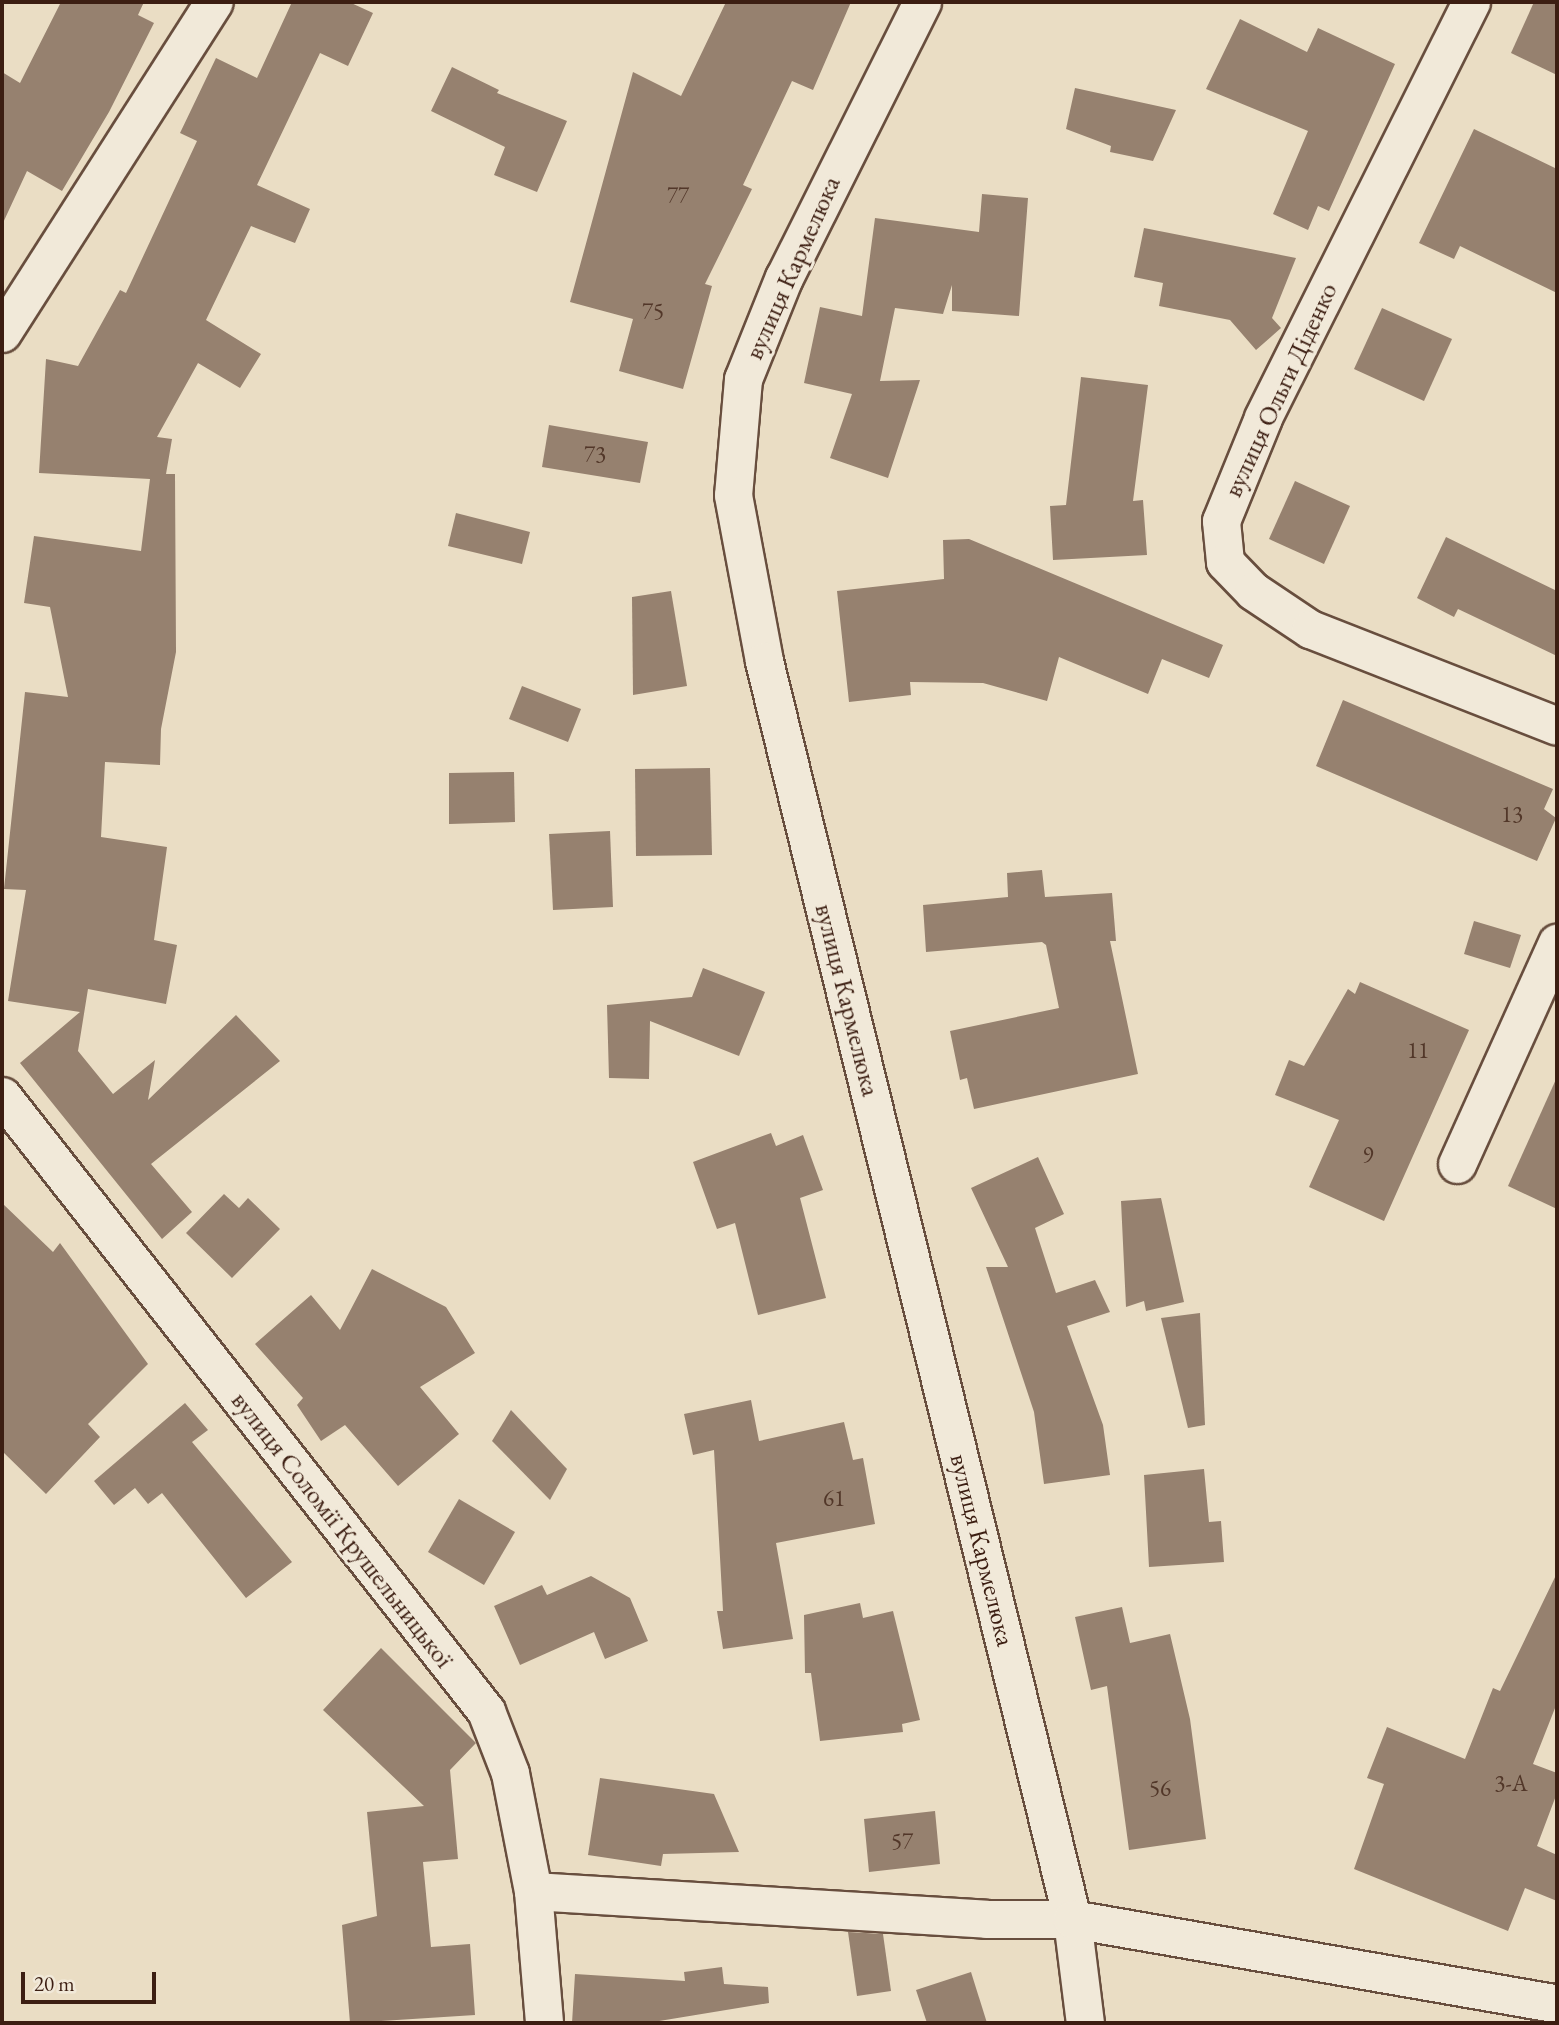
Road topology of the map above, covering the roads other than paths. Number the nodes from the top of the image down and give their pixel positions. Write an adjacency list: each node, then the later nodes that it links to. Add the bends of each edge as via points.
1 (214, 2): 4 (street)
2 (922, 2): 10 (street, вулиця Кармелюка, via 784,277 743,379 733,495 764,661)
3 (1471, 2): 5 (street, вулиця Ольги Діденко, via 1263,418 1221,521 1226,562 1253,592 1310,629)
4 (2, 333)
5 (1557, 726)
6 (1557, 943): 8 (street)
7 (2, 1096): 9 (street, вулиця Соломії Крушельницької, via 486,1711 510,1773)
8 (1457, 1164)
9 (533, 1891): 10 (street, via 986,1919); 12 (street, вулиця Соломії Крушельницької)
10 (1072, 1919): 11 (street); 13 (street, вулиця Кармелюка)
11 (1557, 2004)
12 (544, 2023)
13 (1086, 2023)

